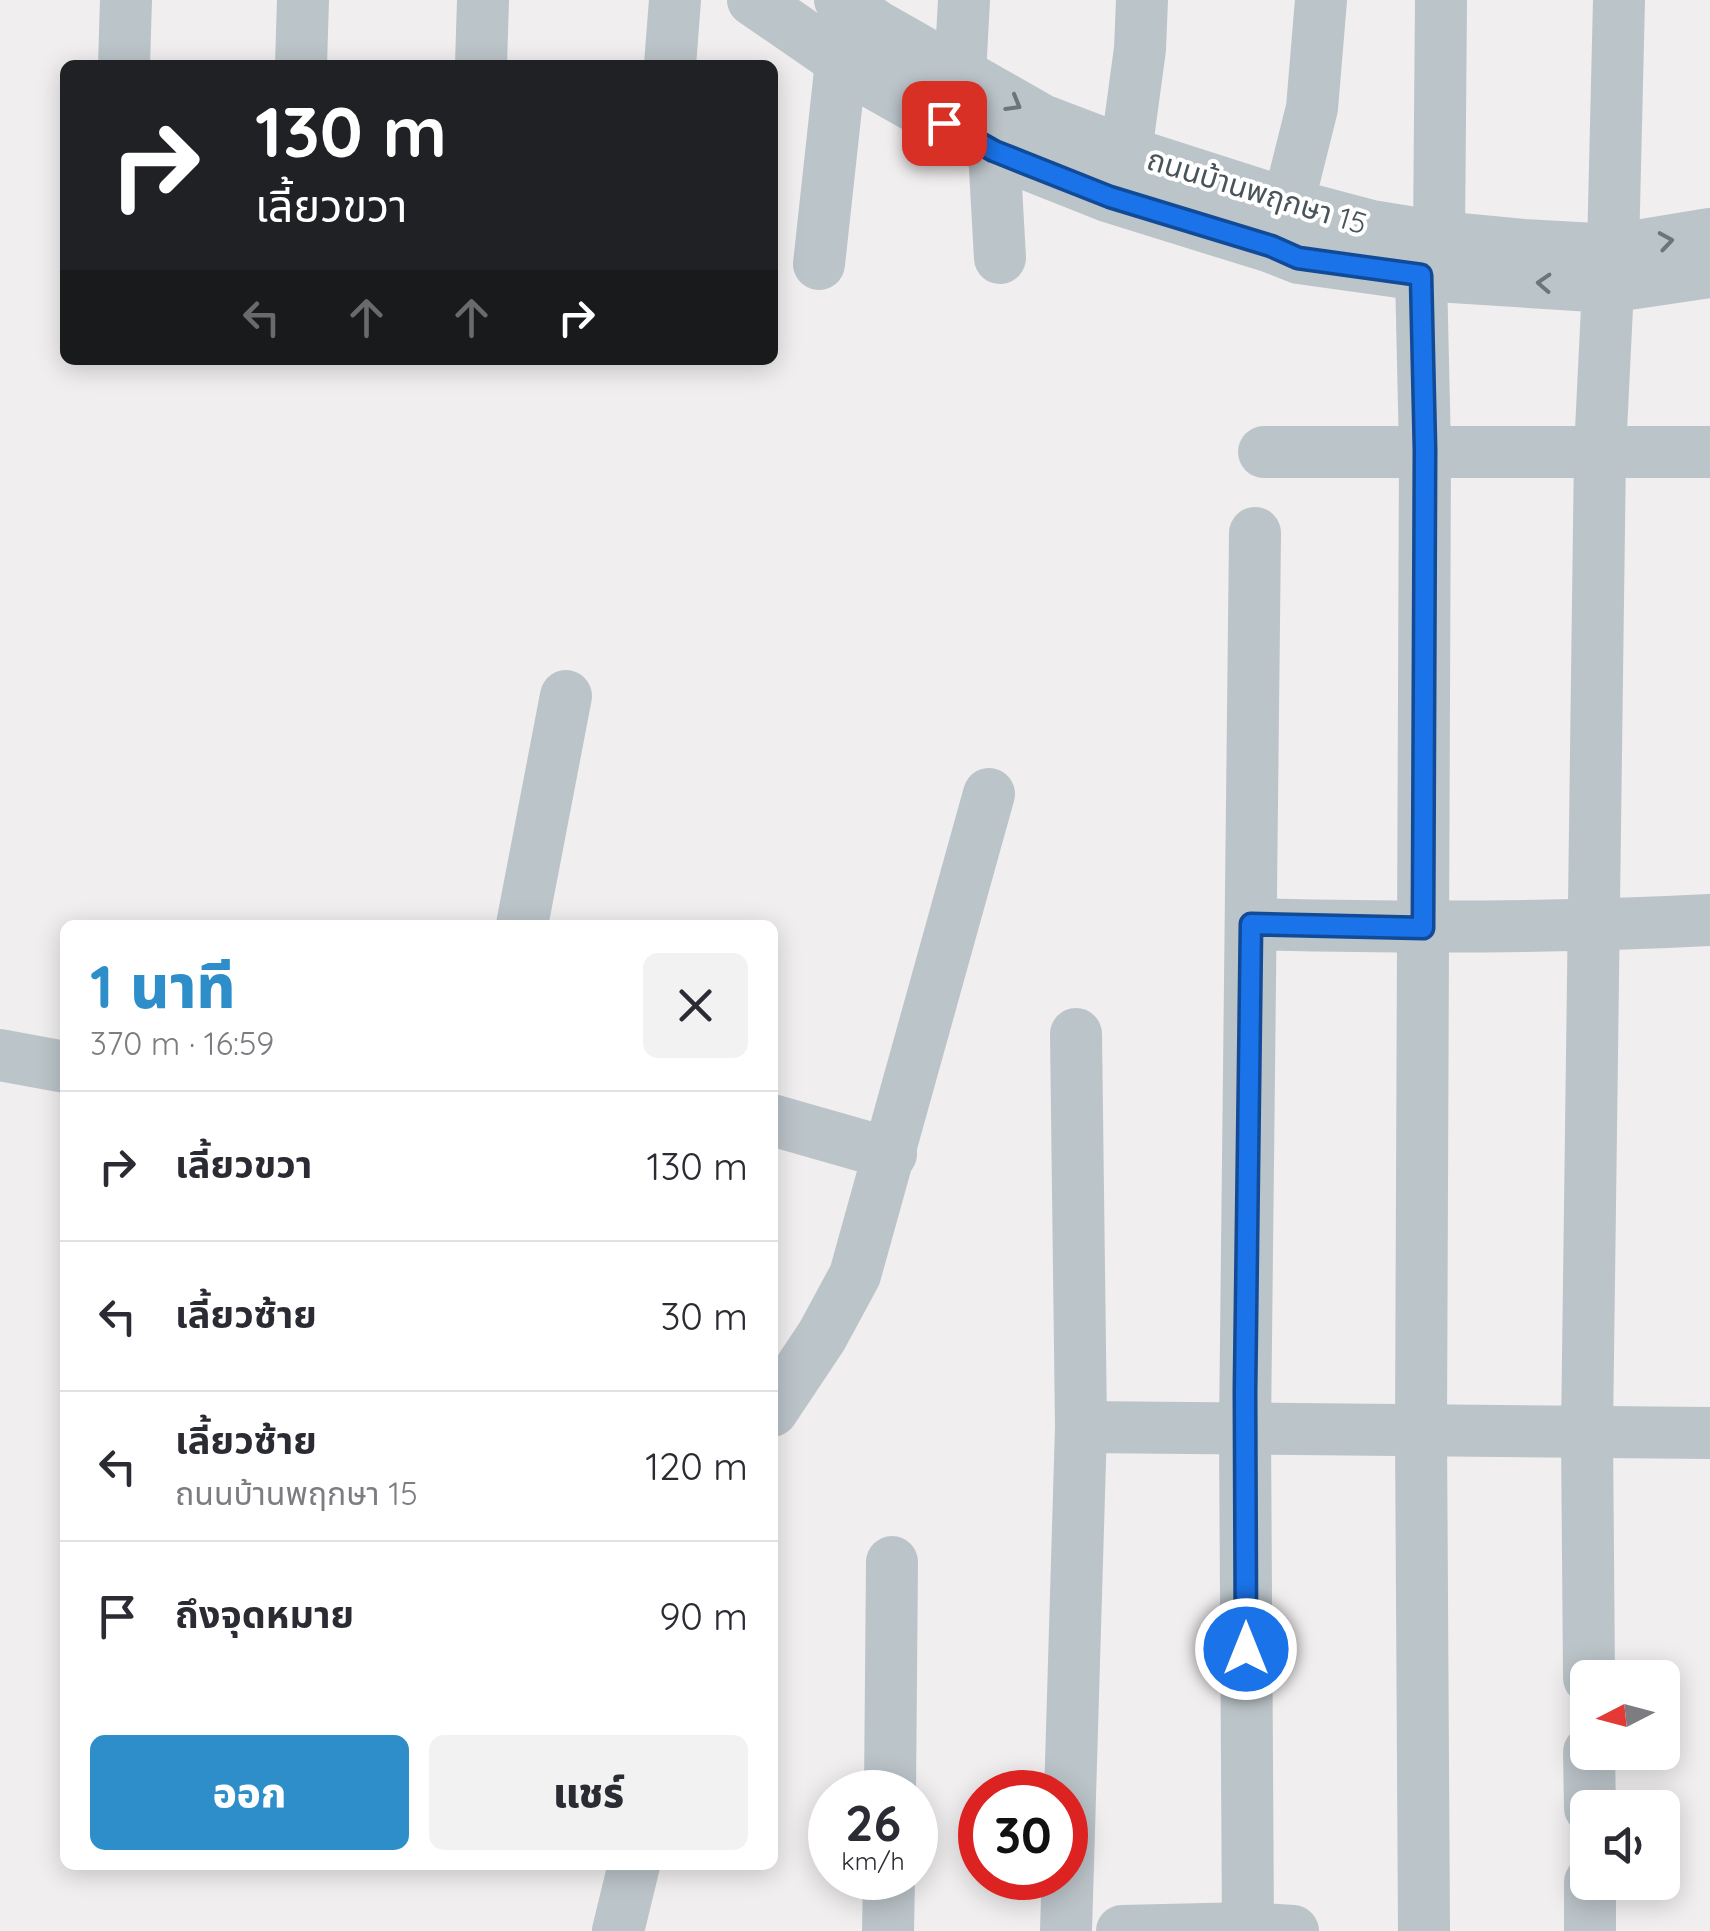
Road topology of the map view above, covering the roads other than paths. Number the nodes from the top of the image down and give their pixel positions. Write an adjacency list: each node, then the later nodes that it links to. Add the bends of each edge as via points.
1 (126, 0): 12 (street)
2 (303, 0): 13 (street)
3 (483, 0): 14 (street)
4 (675, 0): 15 (street)
5 (754, 0): 16 (street, ถนนบ้านพฤกษา 15)
6 (840, 0): 17 (street, ถนนบ้านพฤกษา 15)
7 (964, 0): 17 (street)
8 (1142, 0): 19 (street, via 1140,49)
9 (1321, 0): 20 (street, via 1312,108)
10 (1441, 0): 22 (street)
11 (1620, 0): 25 (street)
12 (124, 60)
13 (301, 60)
14 (482, 60)
15 (670, 60)
16 (841, 62): 18 (street, ถนนบ้านพฤกษา 15); 24 (street)
17 (960, 74): 19 (street, ถนนบ้านพฤกษา 15, one-way to 19)
18 (994, 151): 19 (street, ถนนบ้านพฤกษา 15); 23 (street)
19 (1089, 154): 20 (street, ถนนบ้านพฤกษา 15); 22 (street, ถนนบ้านพฤกษา 15, via 1110,197 1298,258)
20 (1288, 204): 22 (street, ถนนบ้านพฤกษา 15, via 1371,226)
21 (1710, 234): 25 (street, ถนนบ้านพฤกษา 15, one-way to 21)
22 (1430, 256): 25 (street, ถนนบ้านพฤกษา 15); 27 (street)
23 (1000, 258)
24 (819, 264)
25 (1611, 268): 26 (street, ถนนบ้านพฤกษา 15); 28 (street)
26 (1710, 272)
27 (1425, 450): 28 (street); 29 (street); 38 (street)
28 (1600, 451): 30 (street); 37 (street)
29 (1264, 452)
30 (1710, 452)
31 (1256, 533): 36 (street)
32 (566, 696): 34 (street)
33 (989, 794): 43 (street)
34 (523, 920)
35 (1710, 920): 37 (street)
36 (1251, 924): 38 (street); 46 (street)
37 (1594, 926): 38 (street); 48 (street)
38 (1423, 928): 47 (street)
39 (1076, 1034): 45 (street)
40 (0, 1055): 41 (street)
41 (60, 1066)
42 (778, 1122): 43 (street)
43 (890, 1154): 44 (street, via 855,1275)
44 (778, 1401)
45 (1081, 1427): 46 (street); 59 (street)
46 (1245, 1430): 47 (street); 56 (street)
47 (1421, 1432): 48 (street); 61 (street)
48 (1587, 1432): 49 (street); 51 (street)
49 (1710, 1433)
50 (892, 1562): 52 (street)
51 (1589, 1660)
52 (890, 1770)
53 (633, 1870): 57 (street)
54 (889, 1900): 58 (street)
55 (1590, 1900): 62 (street)
56 (1263, 1930): 60 (street)
57 (618, 1931)
58 (888, 1931)
59 (1066, 1931)
60 (1122, 1931)
61 (1424, 1931)
62 (1590, 1931)

